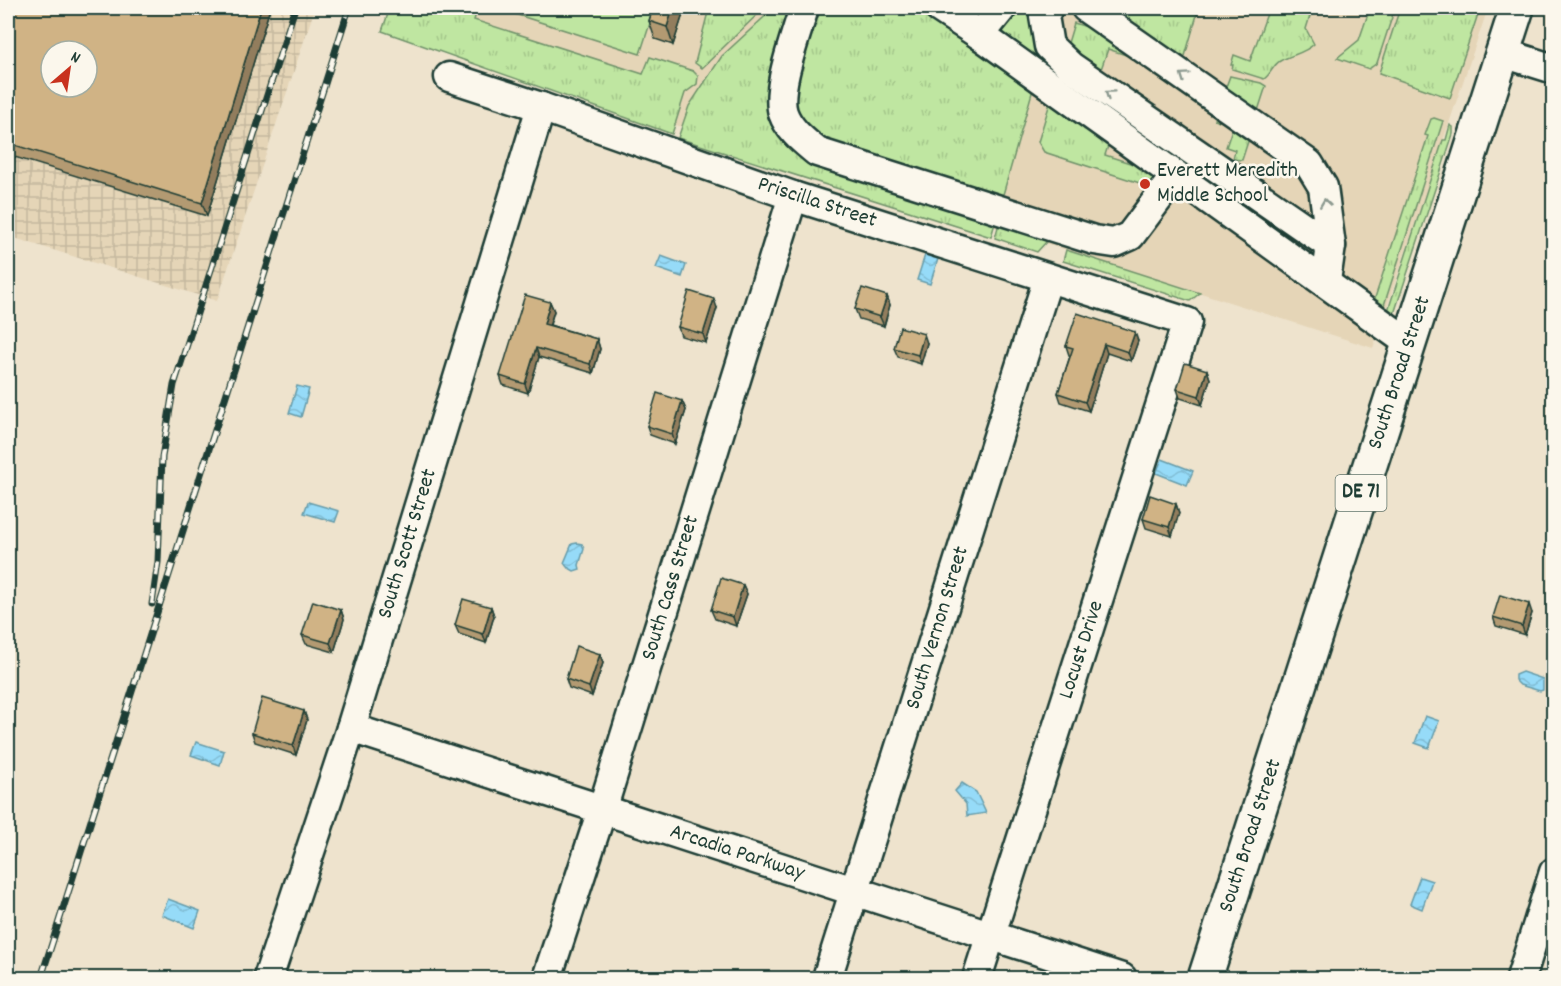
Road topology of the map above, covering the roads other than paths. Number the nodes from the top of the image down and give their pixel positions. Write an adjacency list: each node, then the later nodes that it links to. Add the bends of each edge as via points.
1 (804, 8): 12 (street, via 781,88 783,113 796,134 817,152 1114,243 1130,236)
2 (939, 8): 7 (street)
3 (1002, 8): 7 (street)
4 (1048, 8): 14 (street, one-way to 4, via 1070,66 1049,46 1044,16)
5 (1086, 8): 14 (street, one-way to 5, via 1323,188 1309,164)
6 (1517, 8): 8 (main road, South Broad Street / DE 71)
7 (980, 35): 12 (street)
8 (1503, 53): 9 (street); 18 (main road, South Broad Street / DE 71)
9 (1554, 69)
10 (449, 77): 11 (street, Priscilla Street)
11 (541, 106): 13 (street, Priscilla Street); 19 (street, South Scott Street)
12 (1176, 175): 16 (street)
13 (793, 196): 15 (street, Priscilla Street); 20 (street, South Cass Street)
14 (1330, 246): 16 (street)
15 (1048, 278): 17 (street, Priscilla Street); 22 (street, South Vernon Street)
16 (1326, 281): 18 (street)
17 (1187, 322): 23 (street, Locust Drive)
18 (1409, 343): 29 (main road, South Broad Street / DE 71)
19 (351, 728): 20 (street, Arcadia Parkway); 24 (street, South Scott Street)
20 (602, 810): 22 (street, Arcadia Parkway); 25 (street, South Cass Street)
21 (1554, 872): 30 (street)
22 (855, 891): 23 (street, Arcadia Parkway); 26 (street, South Vernon Street)
23 (991, 936): 27 (street, Locust Drive); 28 (street, Arcadia Parkway)
24 (268, 978)
25 (547, 978)
26 (827, 978)
27 (977, 978)
28 (1122, 978)
29 (1204, 978)
30 (1521, 978)

